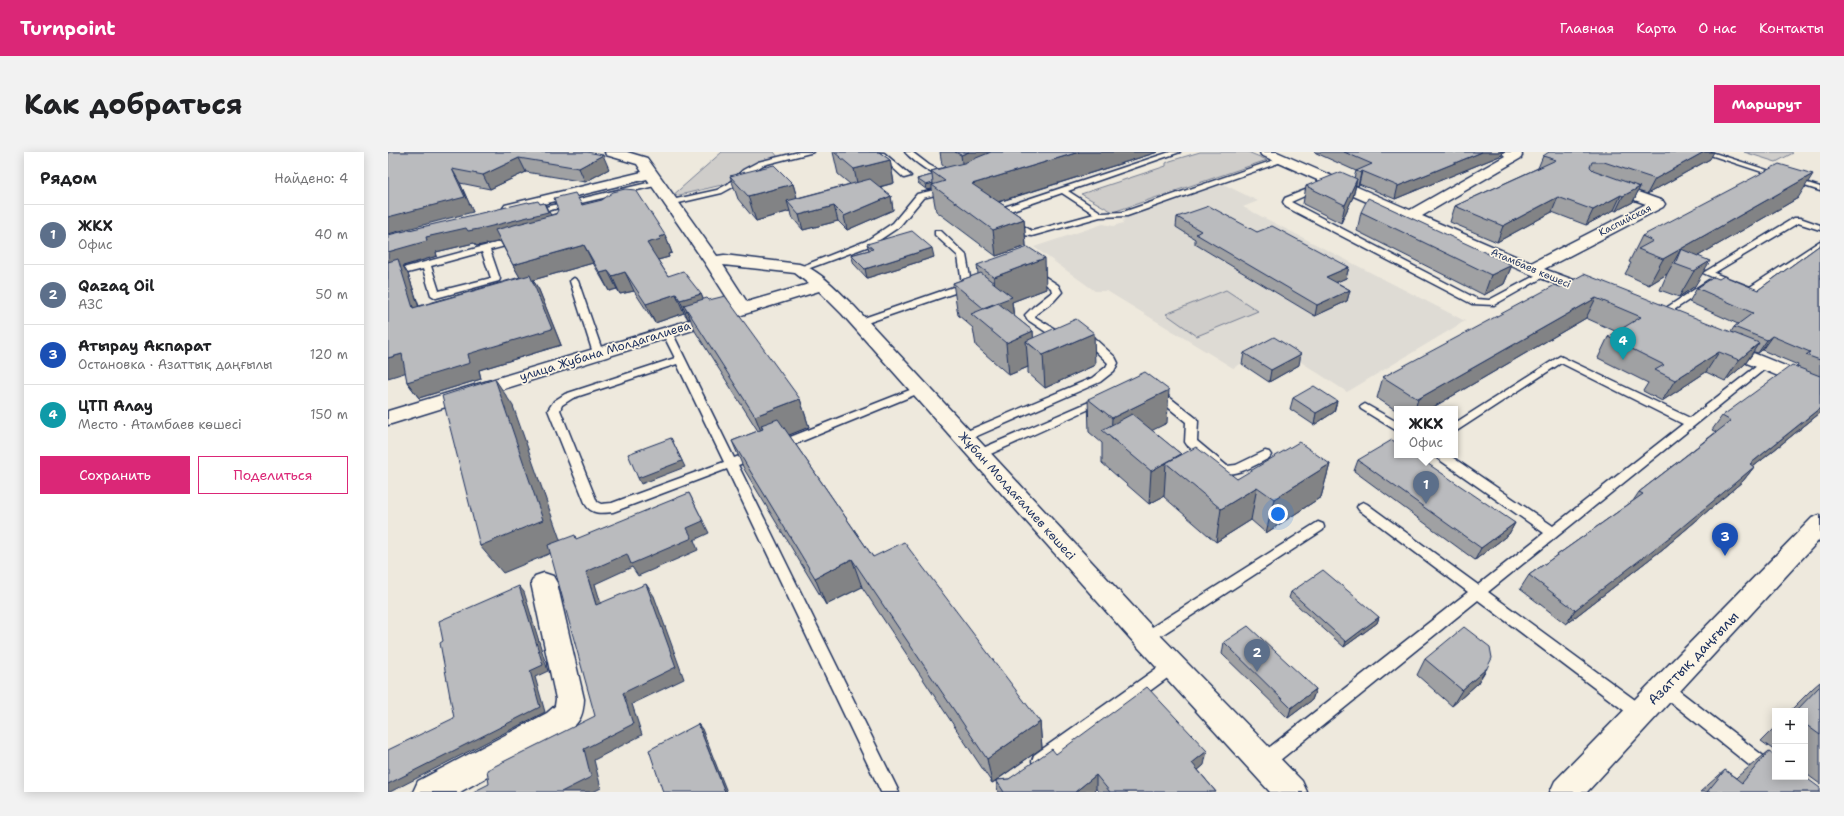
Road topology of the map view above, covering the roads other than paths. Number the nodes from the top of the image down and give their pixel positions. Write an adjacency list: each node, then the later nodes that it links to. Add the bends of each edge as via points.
1 (611, 152): 10 (street, via 642,161)
2 (811, 152): 15 (lane, via 763,164 746,172 723,190)
3 (874, 152): 9 (lane, via 882,154)
4 (908, 152): 27 (lane, via 926,167 957,184 920,196 896,225 869,243)
5 (1177, 152): 14 (lane)
6 (1507, 152): 19 (street, via 1516,155)
7 (1704, 152): 13 (lane)
8 (1274, 155): 12 (street, Атамбаев көшесі); 18 (lane, via 1124,214)
9 (906, 176)
10 (653, 178): 15 (street); 16 (street); 17 (lane, via 555,211)
11 (1592, 181): 29 (street, Каспийская, via 1658,204)
12 (1333, 182): 19 (street, Атамбаев көшесі); 29 (lane, via 1287,202 1475,302 1491,303)
13 (1820, 189)
14 (1062, 190): 18 (lane); 18 (lane, via 1004,210 1001,216 1026,233 1032,234)
15 (670, 203): 25 (street)
16 (496, 212)
17 (525, 214)
18 (1100, 215)
19 (1411, 216): 29 (street, Атамбаев көшесі)
20 (1820, 228): 31 (lane, via 1797,220 1707,273)
21 (938, 233): 35 (lane, via 962,255)
22 (523, 239): 24 (lane)
23 (1820, 244): 31 (lane, via 1751,291)
24 (485, 250): 26 (lane); 26 (lane, via 496,279 436,295)
25 (713, 262): 27 (street, via 724,260); 37 (street)
26 (426, 265): 30 (lane)
27 (799, 268): 34 (street, Жұбан Молдағалиев көшесі)
28 (1026, 268): 55 (lane, via 1055,287 1057,292 1054,297 1032,311 1031,318 1052,332 1090,340 1113,363 1110,369 1096,380)
29 (1538, 271): 36 (street, Атамбаев көшесі)
30 (388, 275)
31 (1718, 278): 38 (lane)
32 (980, 280): 35 (lane)
33 (574, 281): 43 (lane)
34 (822, 285): 37 (street, улица Жубана Молдагалиева); 39 (street, Жұбан Молдағалиев көшесі)
35 (967, 286): 39 (lane)
36 (1611, 301)
37 (743, 309): 41 (street, улица Жубана Молдагалиева)
38 (1647, 316): 40 (street)
39 (858, 323): 48 (street, Жұбан Молдағалиев көшесі)
40 (1675, 327)
41 (667, 332): 43 (street, улица Жубана Молдагалиева); 44 (lane)
42 (1710, 341): 45 (street)
43 (598, 354): 51 (street, улица Жубана Молдагалиева)
44 (680, 360): 59 (lane); 59 (lane, via 569,396 558,403 554,410 592,505 600,509 613,507)
45 (1766, 364): 47 (street); 52 (lane)
46 (1145, 386): 57 (lane, via 1192,421 1191,442 1223,469 1234,470)
47 (1820, 387)
48 (920, 389): 55 (street, Жұбан Молдағалиев көшесі); 59 (lane)
49 (1111, 395): 56 (lane)
50 (1365, 406): 53 (lane)
51 (388, 418)
52 (1691, 422): 54 (lane, via 1560,358); 63 (lane)
53 (1394, 425)
54 (1458, 426)
55 (964, 437): 56 (street, Жұбан Молдағалиев көшесі)
56 (980, 454): 66 (street, Жұбан Молдағалиев көшесі)
57 (1265, 455)
58 (1445, 458): 63 (lane)
59 (731, 464): 74 (lane)
60 (1363, 507): 65 (lane)
61 (1820, 524): 68 (street, Азаттық даңғылы)
62 (1318, 528): 66 (lane)
63 (1553, 532): 65 (lane)
64 (544, 583): 73 (street, via 570,699 568,712 557,723)
65 (1477, 592): 69 (lane); 70 (lane)
66 (1146, 638): 67 (street, Жұбан Молдағалиев көшесі)
67 (1172, 666): 70 (street, Жұбан Молдағалиев көшесі); 71 (lane)
68 (1664, 688): 69 (street, Азаттық даңғылы); 72 (lane)
69 (1640, 713): 76 (street, Азаттық даңғылы)
70 (1263, 763): 75 (street, Жұбан Молдағалиев көшесі)
71 (1029, 769)
72 (1772, 773)
73 (428, 792)
74 (890, 792)
75 (1291, 792)
76 (1566, 792)

